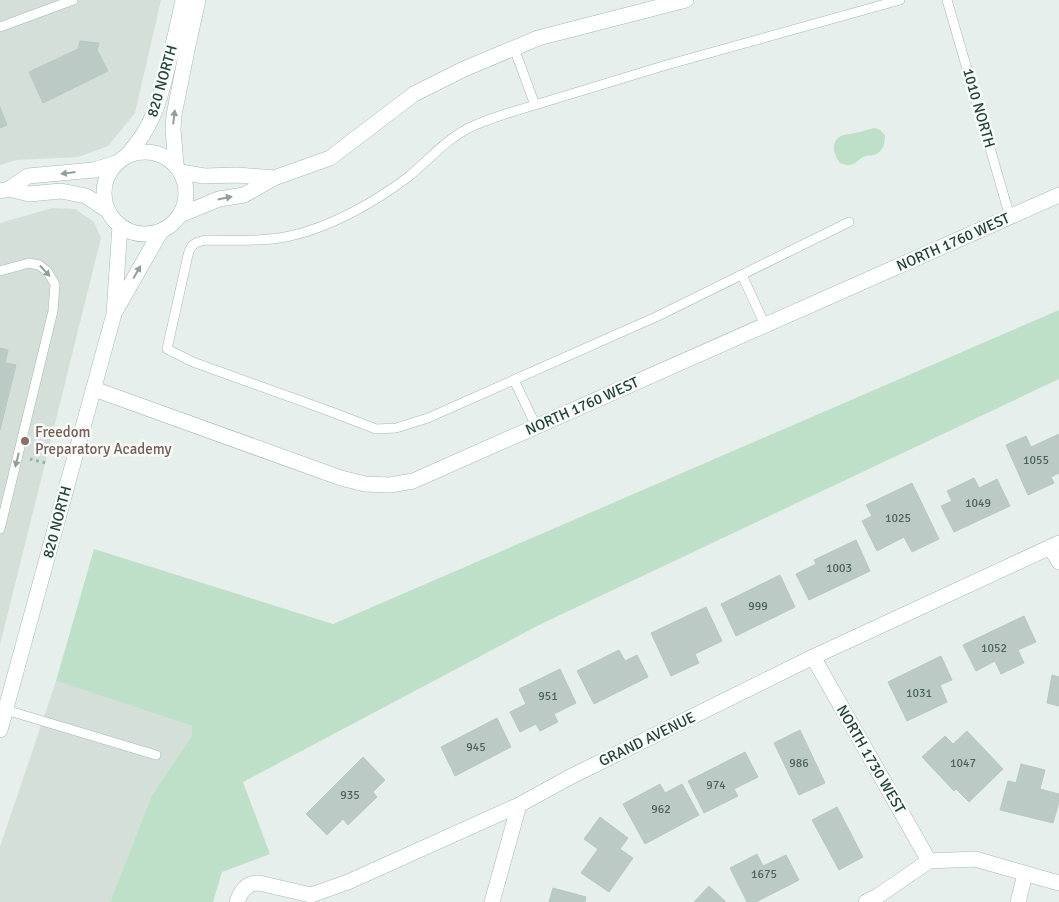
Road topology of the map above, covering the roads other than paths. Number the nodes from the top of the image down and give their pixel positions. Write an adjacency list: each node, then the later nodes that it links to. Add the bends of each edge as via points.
1 (73, 0): 7 (lane)
2 (183, 0): 10 (street, 820 NORTH, via 156,111 143,136)
3 (198, 0): 11 (street, 820 NORTH, one-way to 3, via 174,114)
4 (686, 0): 8 (street, via 538,38)
5 (900, 0): 9 (lane)
6 (947, 0): 17 (lane, 1010 NORTH)
7 (0, 27)
8 (514, 48): 9 (lane); 12 (street, via 414,94 330,158)
9 (535, 105): 25 (lane, via 467,129 378,198 316,228 270,239 206,240 192,245 167,349 193,362 376,429 396,428 428,418)
10 (121, 159): 11 (street, via 144,151 153,152 161,154); 13 (street, one-way to 13, via 94,170 28,176); 15 (street, via 106,177 103,194)
11 (178, 169): 12 (street, via 204,176); 16 (street, via 186,194)
12 (274, 178): 16 (street, one-way to 12, via 219,199 244,195)
13 (4, 190): 15 (street, via 29,194 60,191 86,196)
14 (1059, 195): 17 (street, NORTH 1760 WEST)
15 (107, 210): 19 (street)
16 (180, 215): 20 (street)
17 (1010, 217): 24 (street, NORTH 1760 WEST)
18 (849, 222): 22 (lane)
19 (120, 226): 20 (street, via 140,234); 23 (street, 820 NORTH)
20 (161, 231): 23 (street, 820 NORTH, one-way to 20)
21 (0, 271): 28 (lane, one-way to 28, via 29,264 39,265 55,284 53,311)
22 (742, 275): 24 (lane); 25 (lane)
23 (114, 314): 26 (street, 820 NORTH)
24 (765, 325): 27 (street, NORTH 1760 WEST)
25 (514, 380): 27 (lane)
26 (94, 388): 27 (street, NORTH 1760 WEST, via 365,484 413,480); 32 (street, 820 NORTH)
27 (536, 426)
28 (0, 528)
29 (1055, 545): 30 (street); 31 (street, GRAND AVENUE)
30 (1059, 562)
31 (813, 657): 35 (street, GRAND AVENUE); 36 (street, NORTH 1730 WEST)
32 (6, 710): 33 (street, 820 NORTH); 34 (lane)
33 (0, 730)
34 (156, 755)
35 (519, 805): 39 (street, GRAND AVENUE, via 366,874 310,895 253,883 240,893); 40 (street)
36 (929, 860): 37 (street, via 975,859); 41 (street)
37 (1025, 874): 38 (street); 42 (street)
38 (1059, 884)
39 (237, 902)
40 (492, 902)
41 (866, 902)
42 (1018, 902)

